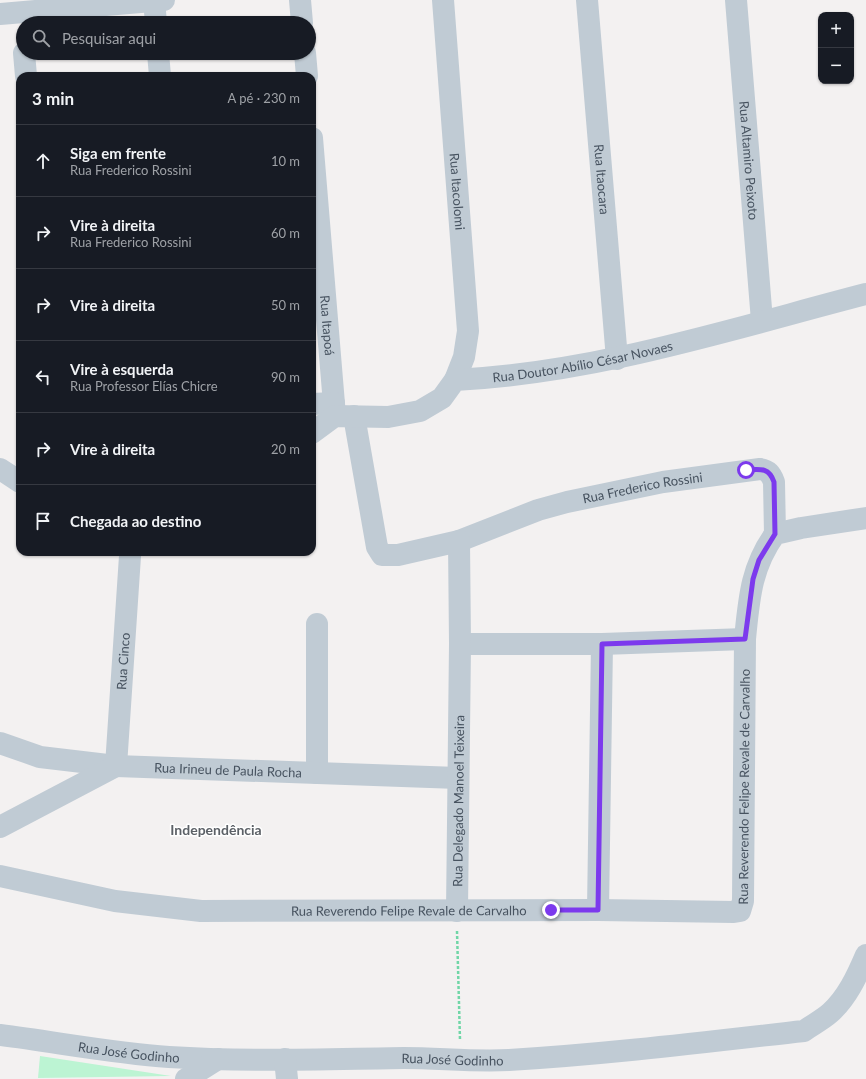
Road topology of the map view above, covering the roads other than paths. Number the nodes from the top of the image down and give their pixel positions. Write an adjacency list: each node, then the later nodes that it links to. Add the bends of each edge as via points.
1 (158, 0): 7 (street); 8 (street)
2 (300, 0): 9 (street)
3 (444, 0): 20 (street, Rua Itacolomi, via 468,331 464,357)
4 (587, 0): 19 (street, Rua Itaocara)
5 (736, 0): 18 (street, Rua Altamiro Peixoto)
6 (0, 14): 7 (street)
7 (22, 14)
8 (157, 16)
9 (301, 16)
10 (25, 60): 13 (street)
11 (159, 60): 14 (street)
12 (306, 60): 15 (street)
13 (26, 72)
14 (160, 72)
15 (307, 72)
16 (316, 176): 22 (street, Rua Itapoá)
17 (866, 294): 18 (street, Rua Doutor Abílio César Novaes)
18 (762, 321): 19 (street, Rua Doutor Abílio César Novaes)
19 (617, 359): 20 (street, Rua Doutor Abílio César Novaes, via 500,378)
20 (456, 380): 22 (street, via 442,398 420,411 388,417)
21 (316, 405): 22 (street)
22 (341, 412): 23 (street); 28 (street, Rua Itapoá, via 377,547 382,554 398,555)
23 (316, 430)
24 (0, 469): 25 (street)
25 (16, 479)
26 (866, 518): 27 (street)
27 (775, 534): 28 (street, Rua Frederico Rossini, via 774,482 767,470 760,469 663,482 567,502 538,510); 31 (street, via 759,560 753,579)
28 (459, 541): 32 (street, Rua Delegado Manoel Teixeira)
29 (128, 556): 35 (street, Rua Cinco)
30 (317, 624): 36 (street)
31 (745, 639): 33 (street); 41 (street, Rua Reverendo Felipe Revale de Carvalho, via 742,907 734,912)
32 (460, 644): 33 (street); 37 (street, Rua Delegado Manoel Teixeira)
33 (602, 644): 41 (street)
34 (0, 743): 35 (street, Rua Irineu de Paula Rocha, via 40,757)
35 (116, 766): 36 (street, Rua Irineu de Paula Rocha); 38 (street)
36 (317, 773): 37 (street, Rua Irineu de Paula Rocha)
37 (458, 778): 40 (street, Rua Delegado Manoel Teixeira)
38 (0, 827)
39 (0, 876): 40 (street, Rua Reverendo Felipe Revale de Carvalho, via 115,902 201,911)
40 (457, 910): 41 (street, Rua Reverendo Felipe Revale de Carvalho)
41 (598, 910)
42 (866, 955): 45 (street, Rua José Godinho, via 855,981 843,999 830,1014 804,1031 601,1053 508,1060 414,1058)
43 (0, 1035): 44 (street, Rua José Godinho, via 144,1054)
44 (218, 1059): 45 (street, Rua José Godinho); 46 (street)
45 (286, 1069)
46 (186, 1079)

